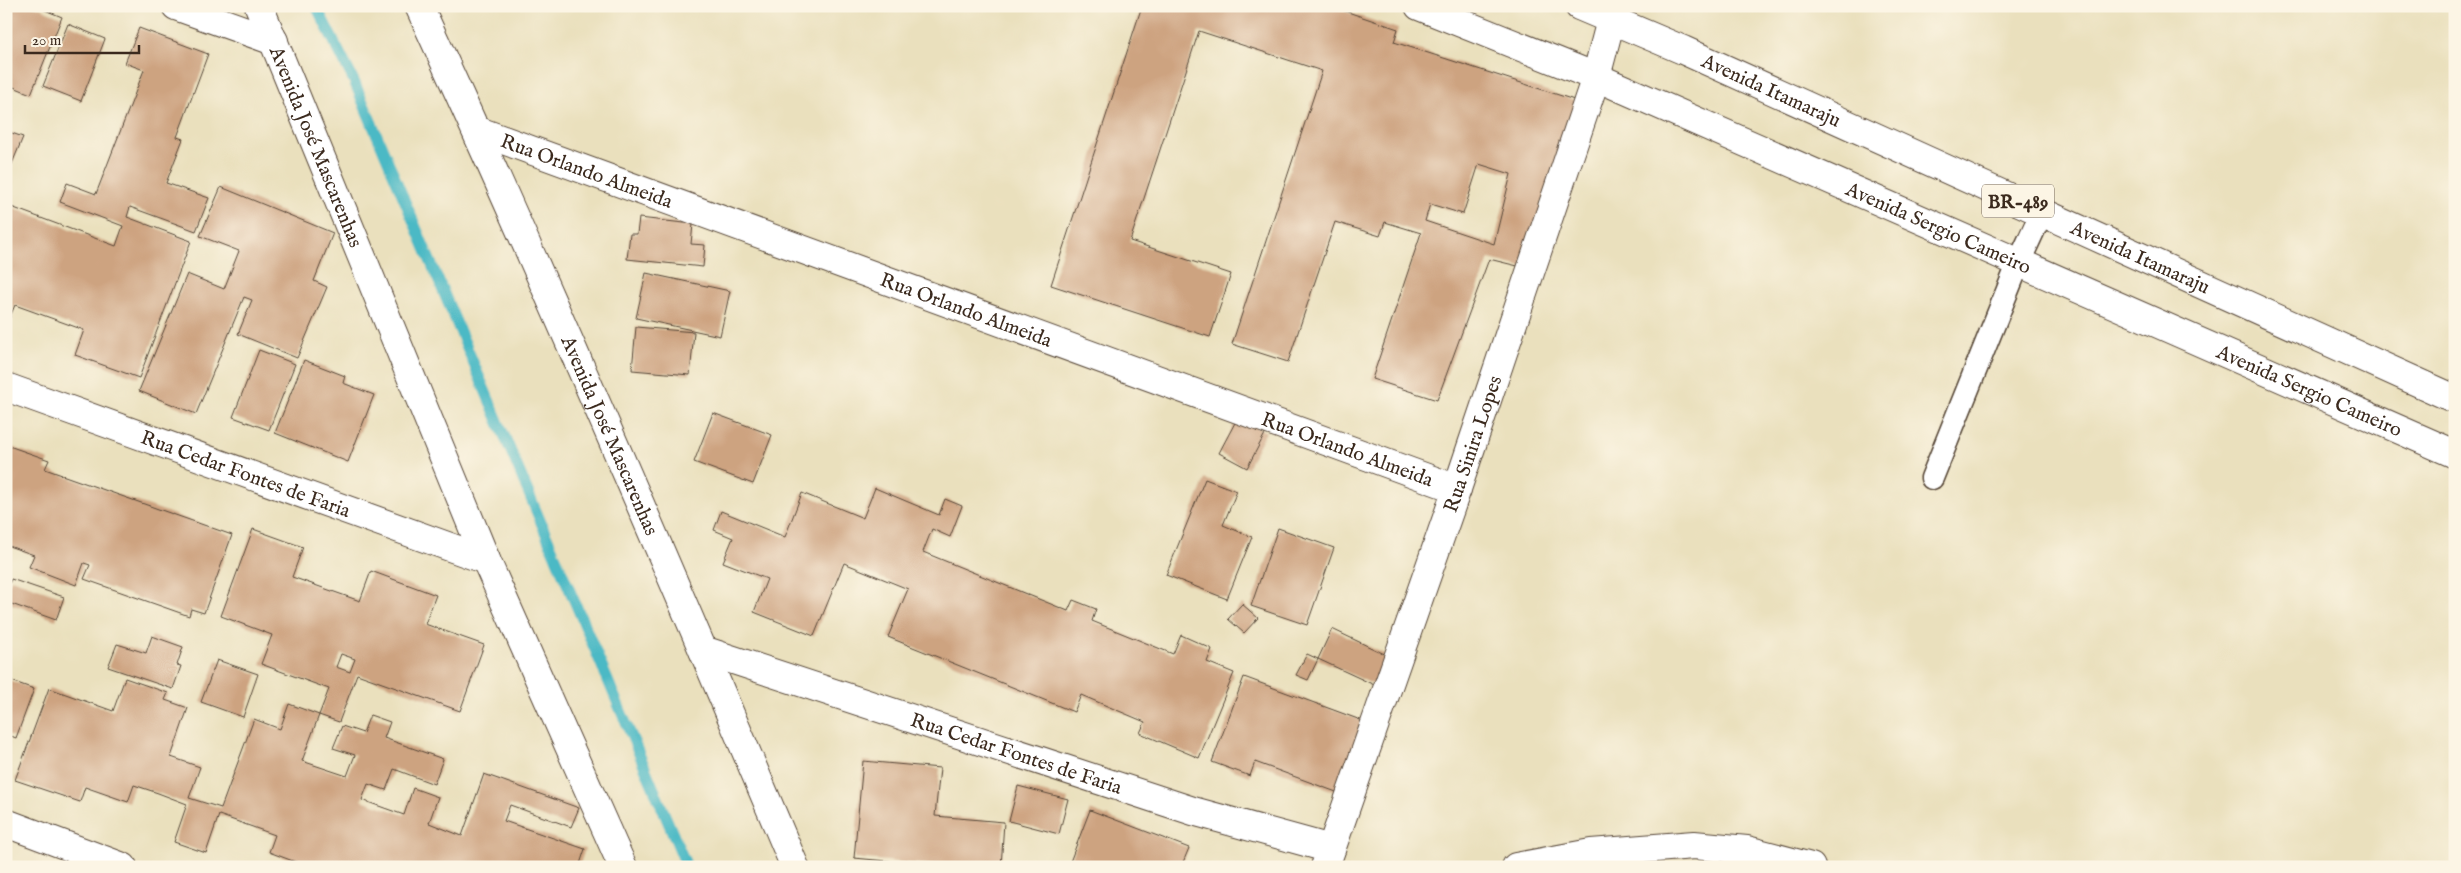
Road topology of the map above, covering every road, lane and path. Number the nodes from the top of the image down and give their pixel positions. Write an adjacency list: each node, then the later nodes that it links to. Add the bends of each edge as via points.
1 (176, 6): 8 (street)
2 (259, 6): 8 (street, Avenida José Mascarenhas)
3 (419, 6): 10 (street, Avenida José Mascarenhas)
4 (1419, 6): 6 (street, Avenida Sergio Cameiro)
5 (1579, 6): 7 (street, Avenida Itamaraju / BR-489)
6 (1461, 14): 9 (street, Avenida Sergio Cameiro)
7 (1611, 20): 9 (street, Rua Sinira Lopes); 11 (street, Avenida Itamaraju / BR-489)
8 (274, 41): 18 (street, Avenida José Mascarenhas)
9 (1596, 77): 12 (street, Avenida Sergio Cameiro); 17 (street, Rua Sinira Lopes)
10 (476, 130): 17 (street, Rua Orlando Almeida); 19 (street, Avenida José Mascarenhas)
11 (2042, 212): 12 (lane); 14 (street, Avenida Itamaraju / BR-489)
12 (2019, 262): 15 (street, Avenida Sergio Cameiro); 16 (lane)
13 (6, 387): 18 (street, Rua Cedar Fontes de Faria)
14 (2455, 399)
15 (2455, 454)
16 (1932, 478)
17 (1457, 489): 21 (street, Rua Sinira Lopes)
18 (486, 560): 23 (street, Avenida José Mascarenhas)
19 (704, 650): 21 (street, Rua Cedar Fontes de Faria); 24 (street, Avenida José Mascarenhas)
20 (6, 823): 22 (street)
21 (1328, 858)
22 (123, 867)
23 (623, 867)
24 (795, 867)
25 (1516, 867): 26 (street, via 1591,853 1694,845 1747,850)
26 (1811, 867)

